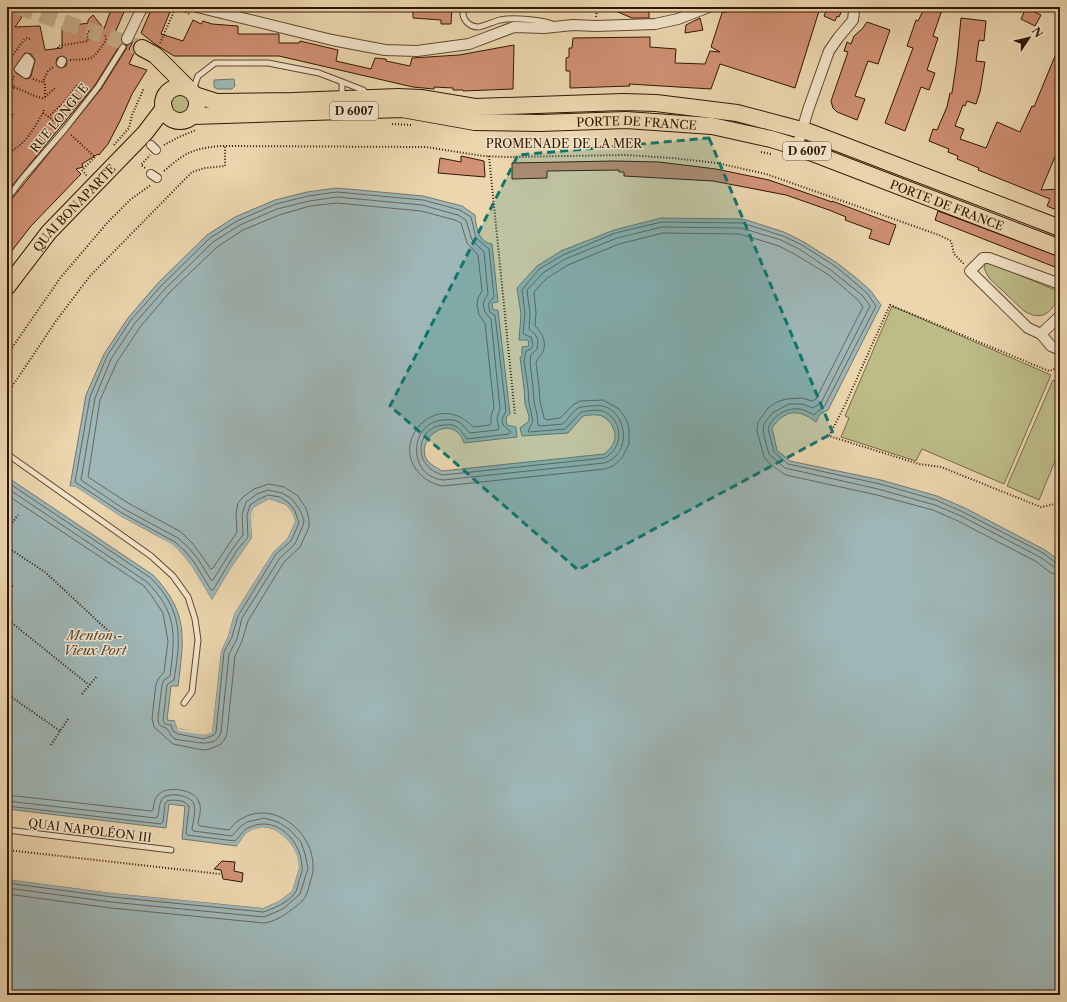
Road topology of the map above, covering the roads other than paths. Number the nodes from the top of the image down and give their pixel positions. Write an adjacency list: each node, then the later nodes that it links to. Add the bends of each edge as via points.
1 (144, 7): 7 (street)
2 (197, 7): 6 (street, via 332,40 385,50 417,51 461,45 483,40 514,27)
3 (465, 7): 6 (lane, via 463,17 469,25 475,27 510,19 548,22)
4 (709, 7): 6 (street, via 678,19 655,24)
5 (852, 7): 18 (street, via 853,20 829,51)
6 (560, 27)
7 (125, 43): 21 (lane, RUE LONGUE, via 98,87)
8 (149, 51): 9 (main road, PORTE DE FRANCE)
9 (169, 68): 11 (main road); 12 (main road, PORTE DE FRANCE)
10 (342, 82): 12 (lane, via 319,73 268,63 215,63 198,76); 13 (lane, via 364,90); 14 (lane)
11 (170, 90): 12 (main road, via 177,87); 15 (main road, via 164,99)
12 (192, 92): 14 (main road, PORTE DE FRANCE / D 6007, via 217,102); 16 (main road, via 198,102)
13 (370, 98): 14 (main road, PORTE DE FRANCE / D 6007); 18 (main road, PORTE DE FRANCE / D 6007, via 421,98 475,107 656,103 737,113)
14 (342, 99)
15 (164, 108): 17 (main road, via 168,116); 19 (main road, QUAI BONAPARTE)
16 (193, 116): 17 (main road, via 184,121); 20 (main road, PORTE DE FRANCE / D 6007, via 402,109 475,122 626,120 712,126)
17 (175, 120): 19 (main road, QUAI BONAPARTE)
18 (802, 130): 20 (street); 22 (main road, PORTE DE FRANCE / D 6007)
19 (153, 144): 25 (main road, QUAI BONAPARTE, via 49,232)
20 (797, 147): 23 (main road, PORTE DE FRANCE / D 6007)
21 (7, 199)
22 (1060, 228)
23 (1060, 248)
24 (1060, 284): 27 (street, via 989,258 983,258 970,271 1028,328)
25 (7, 287)
26 (1060, 316): 27 (street)
27 (1041, 334): 28 (street, via 1052,346)
28 (1060, 350)
29 (7, 454): 30 (lane, via 152,556 173,576 188,598 198,640 192,692)
30 (184, 703)
31 (7, 830): 32 (lane, QUAI NAPOLÉON III)
32 (170, 850)

